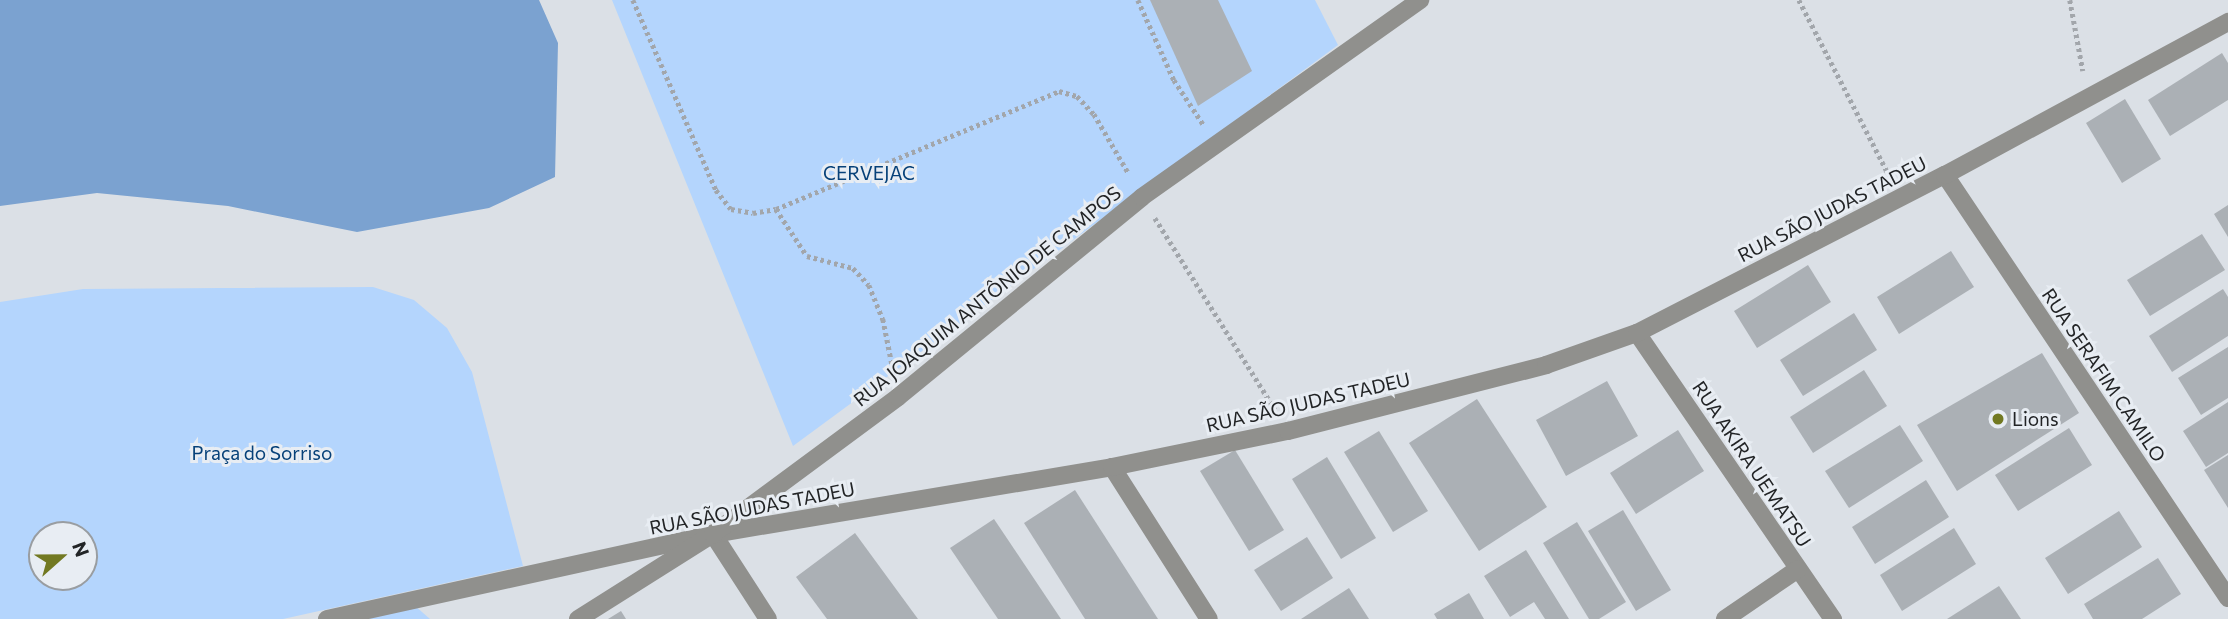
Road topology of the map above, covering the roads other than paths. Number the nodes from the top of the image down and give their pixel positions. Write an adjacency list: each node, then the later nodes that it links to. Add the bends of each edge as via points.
1 (1420, 0): 6 (street, RUA JOAQUIM ANTÔNIO DE CAMPOS, via 1142,197 898,397)
2 (2228, 22): 3 (street, RUA SÃO JUDAS TADEU)
3 (1945, 175): 4 (street, RUA SÃO JUDAS TADEU); 8 (street, RUA SERAFIM CAMILO)
4 (1637, 333): 5 (street, RUA SÃO JUDAS TADEU, via 1546,365 1288,431); 7 (street, RUA AKIRA UEMATSU)
5 (1112, 467): 6 (street, RUA SÃO JUDAS TADEU); 12 (street)
6 (713, 534): 9 (street, RUA SÃO JUDAS TADEU); 10 (street, RUA JOAQUIM ANTÔNIO DE CAMPOS); 11 (street)
7 (1798, 569): 13 (street); 14 (street, RUA AKIRA UEMATSU)
8 (2228, 598)
9 (327, 619)
10 (578, 619)
11 (768, 619)
12 (1209, 619)
13 (1725, 619)
14 (1833, 619)

